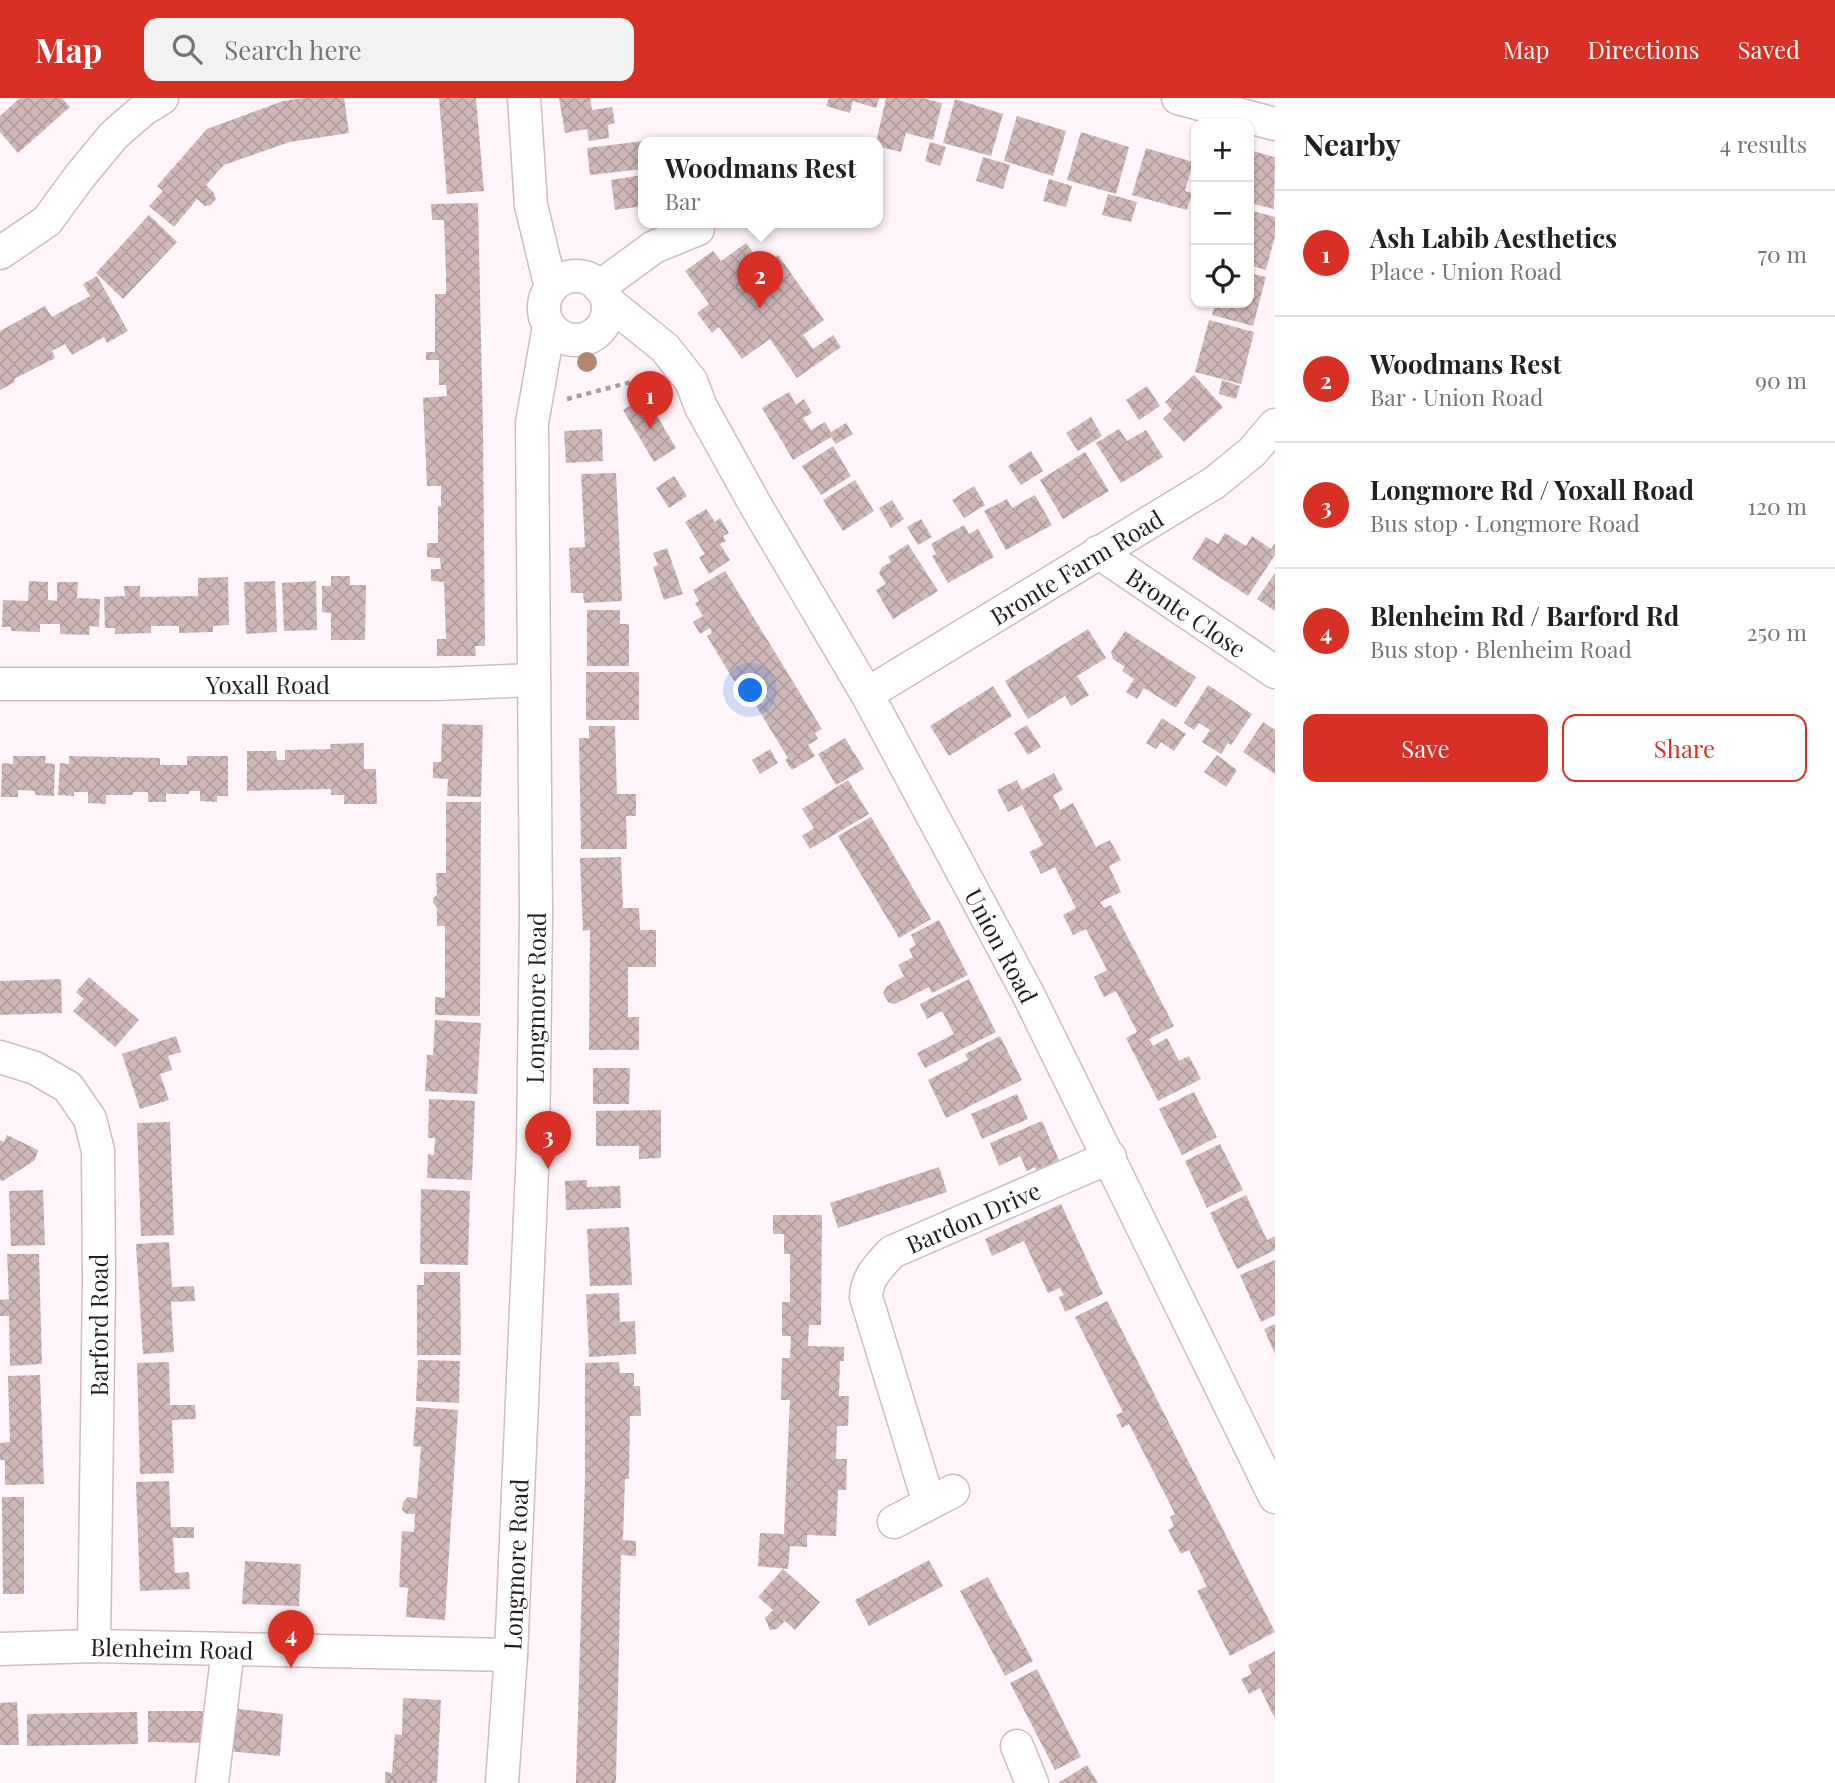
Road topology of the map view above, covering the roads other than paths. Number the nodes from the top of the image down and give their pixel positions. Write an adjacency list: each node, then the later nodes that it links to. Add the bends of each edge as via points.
1 (162, 98): 6 (street, via 114,135 47,221)
2 (524, 98): 7 (street, via 531,205)
3 (1178, 98): 4 (street)
4 (1275, 124)
5 (698, 229): 7 (street, via 654,247)
6 (0, 253)
7 (584, 288): 8 (street, via 608,315 604,326); 8 (street, via 544,302 545,318); 9 (street, Union Road, via 665,348 691,381)
8 (573, 333): 9 (street, Union Road, via 624,340 651,357); 13 (street, Longmore Road, via 537,393 532,422)
9 (701, 407): 15 (street, Union Road)
10 (1275, 425): 11 (street, Bronte Farm Road, via 1252,452 1214,483)
11 (1098, 552): 12 (street, Bronte Close); 15 (street, Bronte Farm Road)
12 (1275, 672)
13 (534, 680): 14 (street, Yoxall Road); 23 (street, Longmore Road, via 533,1149)
14 (0, 684)
15 (867, 694): 17 (street, Union Road)
16 (0, 1057): 20 (street, Barford Road, via 35,1068 68,1087 90,1119 98,1151)
17 (1110, 1157): 18 (street, Union Road); 19 (street, Bardon Drive, via 892,1252 867,1283 866,1297 941,1497)
18 (1275, 1497)
19 (894, 1521)
20 (94, 1646): 21 (street, Blenheim Road); 22 (street, Blenheim Road)
21 (0, 1649)
22 (228, 1649): 23 (street, Blenheim Road); 25 (street)
23 (511, 1654): 26 (street, Longmore Road)
24 (1017, 1746): 27 (street)
25 (212, 1783)
26 (502, 1783)
27 (1032, 1783)

